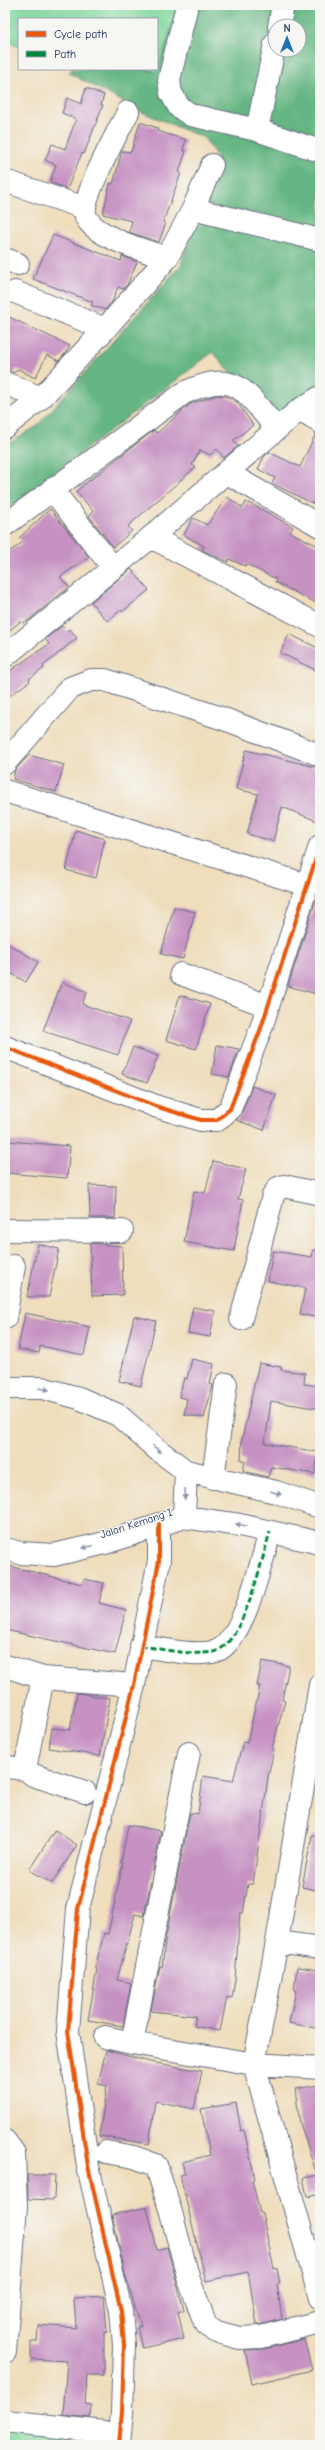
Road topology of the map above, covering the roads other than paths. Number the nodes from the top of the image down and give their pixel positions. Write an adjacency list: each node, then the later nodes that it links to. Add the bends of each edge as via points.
1 (186, 5): 6 (street, via 169,80 171,93 179,107 191,115)
2 (283, 5): 3 (street)
3 (281, 18)
4 (272, 58): 6 (street)
5 (128, 112): 10 (street, via 105,157)
6 (257, 130): 7 (street)
7 (320, 151)
8 (212, 165): 11 (street)
9 (5, 180): 10 (street)
10 (84, 208): 13 (street, via 86,217 103,232 118,241)
11 (193, 209): 12 (street); 13 (street)
12 (320, 240)
13 (167, 258): 15 (street)
14 (15, 292): 15 (street)
15 (105, 329): 18 (street)
16 (5, 383): 18 (street)
17 (320, 397): 19 (street)
18 (41, 398): 21 (street)
19 (299, 410): 20 (street); 22 (street)
20 (320, 422)
21 (5, 427)
22 (277, 429): 23 (street); 24 (street, via 239,387 229,382 206,383 184,393)
23 (227, 473): 26 (street); 27 (street)
24 (52, 489): 25 (street); 28 (street)
25 (5, 525)
26 (320, 526)
27 (151, 537): 28 (street); 29 (street)
28 (114, 568): 30 (street)
29 (320, 626)
30 (5, 656)
31 (320, 755): 32 (street, via 224,719 105,680 91,680 70,688)
32 (5, 763)
33 (5, 791): 35 (street)
34 (320, 846): 35 (street)
35 (307, 885): 37 (street)
36 (181, 974): 37 (street)
37 (268, 1006): 38 (street, via 230,1109 218,1120 201,1120 158,1108)
38 (5, 1047)
39 (320, 1194): 44 (street, via 284,1186 278,1188 273,1196)
40 (5, 1230): 41 (street)
41 (122, 1231)
42 (14, 1266): 43 (street)
43 (5, 1318)
44 (242, 1318)
45 (226, 1384): 48 (street)
46 (5, 1388): 47 (street, one-way to 47, via 42,1388 79,1398 118,1415)
47 (186, 1471): 48 (street); 50 (street, one-way to 50)
48 (213, 1478): 49 (street, one-way to 49, via 276,1492)
49 (320, 1507)
50 (184, 1517): 51 (street, Jalan Kemang I); 52 (street, Jalan Kemang I, one-way to 50, via 240,1524)
51 (159, 1524): 54 (street, Jalan Kemang I, one-way to 54, via 105,1543 54,1555 20,1553); 55 (street, via 159,1561)
52 (270, 1532): 53 (street, Jalan Kemang I); 55 (street, via 245,1615 227,1646 215,1652 195,1653)
53 (320, 1543)
54 (5, 1549)
55 (141, 1646): 58 (street)
56 (5, 1666): 57 (street)
57 (43, 1678): 58 (street); 61 (street)
58 (134, 1685): 76 (street, via 78,1909 68,2031 88,2166 121,2311 124,2345)
59 (320, 1685): 63 (street)
60 (189, 1753): 66 (street)
61 (15, 1768): 62 (street)
62 (86, 1792)
63 (277, 1942): 64 (street); 67 (street)
64 (320, 1948)
65 (105, 2037): 66 (street)
66 (132, 2043): 67 (street)
67 (254, 2064): 68 (street); 71 (street)
68 (320, 2068)
69 (5, 2141): 73 (street, via 14,2153 16,2206)
70 (106, 2152): 72 (street, via 134,2157 156,2165 192,2287 206,2325 217,2332 239,2338 261,2336)
71 (320, 2298)
72 (320, 2322)
73 (5, 2352)
74 (5, 2421): 75 (street, via 105,2432)
75 (104, 2445)
76 (119, 2445)

